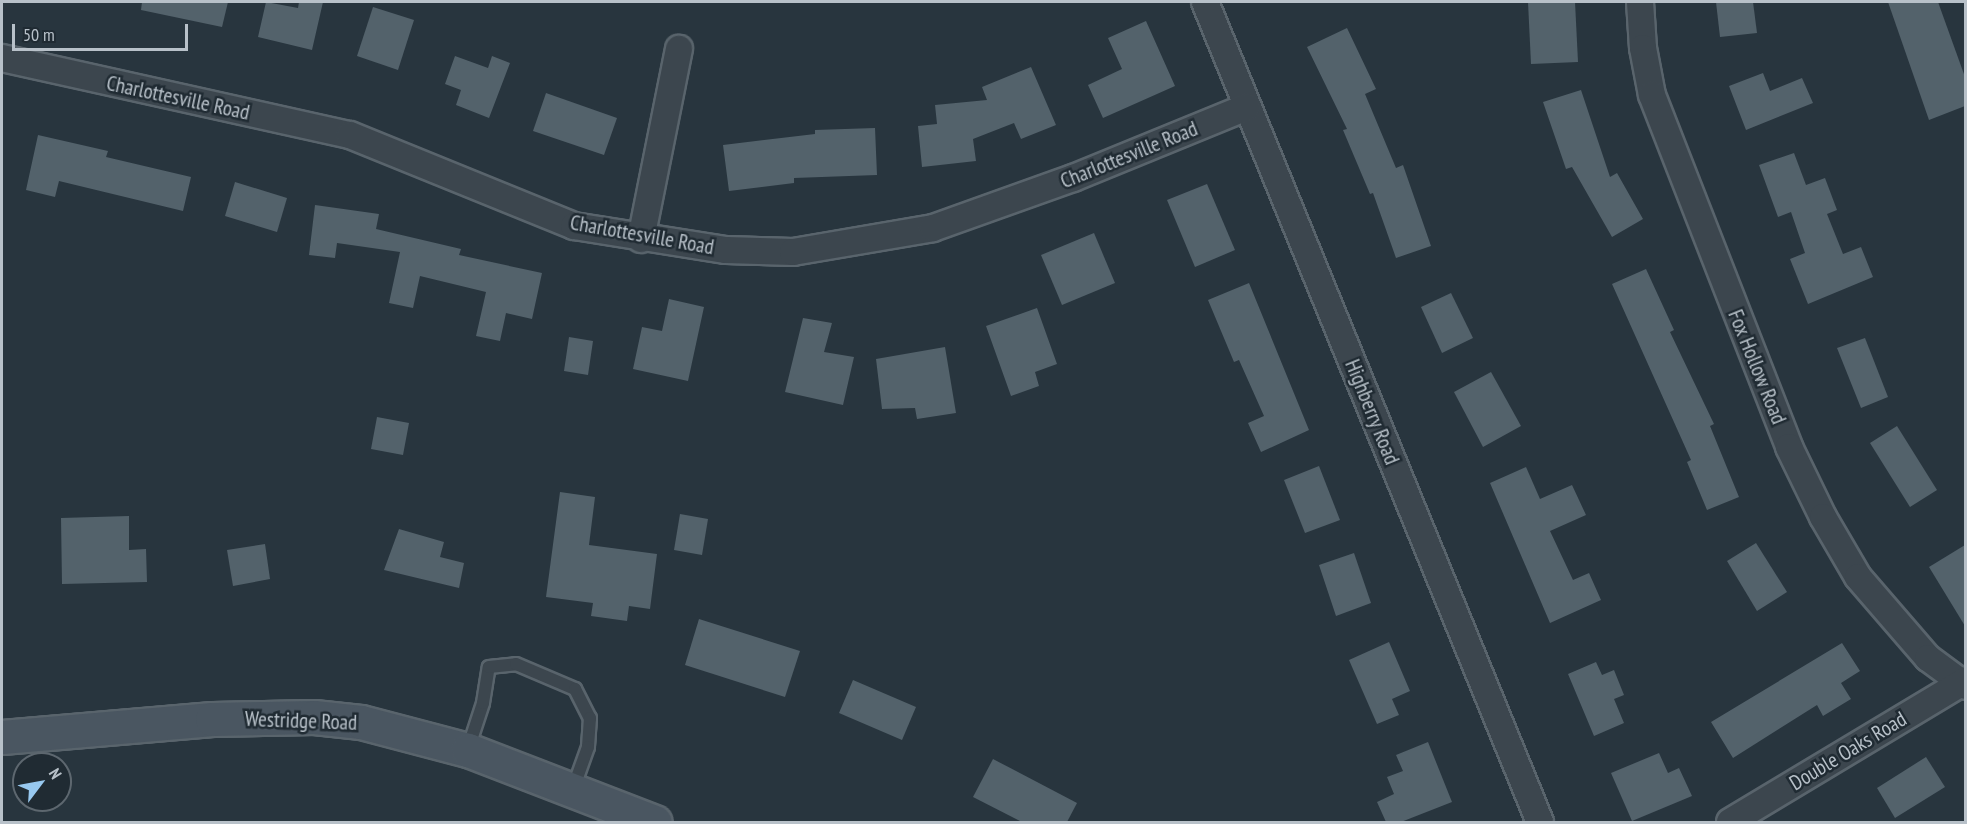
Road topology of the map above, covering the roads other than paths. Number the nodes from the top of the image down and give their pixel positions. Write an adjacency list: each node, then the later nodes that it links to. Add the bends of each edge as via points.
1 (1205, 2): 5 (street, Highberry Road)
2 (1640, 2): 7 (street, Fox Hollow Road, via 1652,95 1789,447 1858,577 1928,658)
3 (679, 49): 6 (street)
4 (2, 58): 6 (street, Charlottesville Road, via 350,135 573,226)
5 (1247, 107): 6 (street, Charlottesville Road, via 1073,178 933,228 793,252 726,250); 12 (street, Highberry Road)
6 (641, 239)
7 (1964, 683): 13 (street, Double Oaks Road)
8 (2, 737): 9 (main road, Westridge Road, via 212,719 314,717 361,722)
9 (468, 750): 10 (main road, Westridge Road); 10 (lane, via 483,703 489,667 516,664 575,689 590,718 588,747)
10 (573, 790): 11 (main road, Westridge Road)
11 (656, 822)
12 (1540, 822)
13 (1730, 822)

